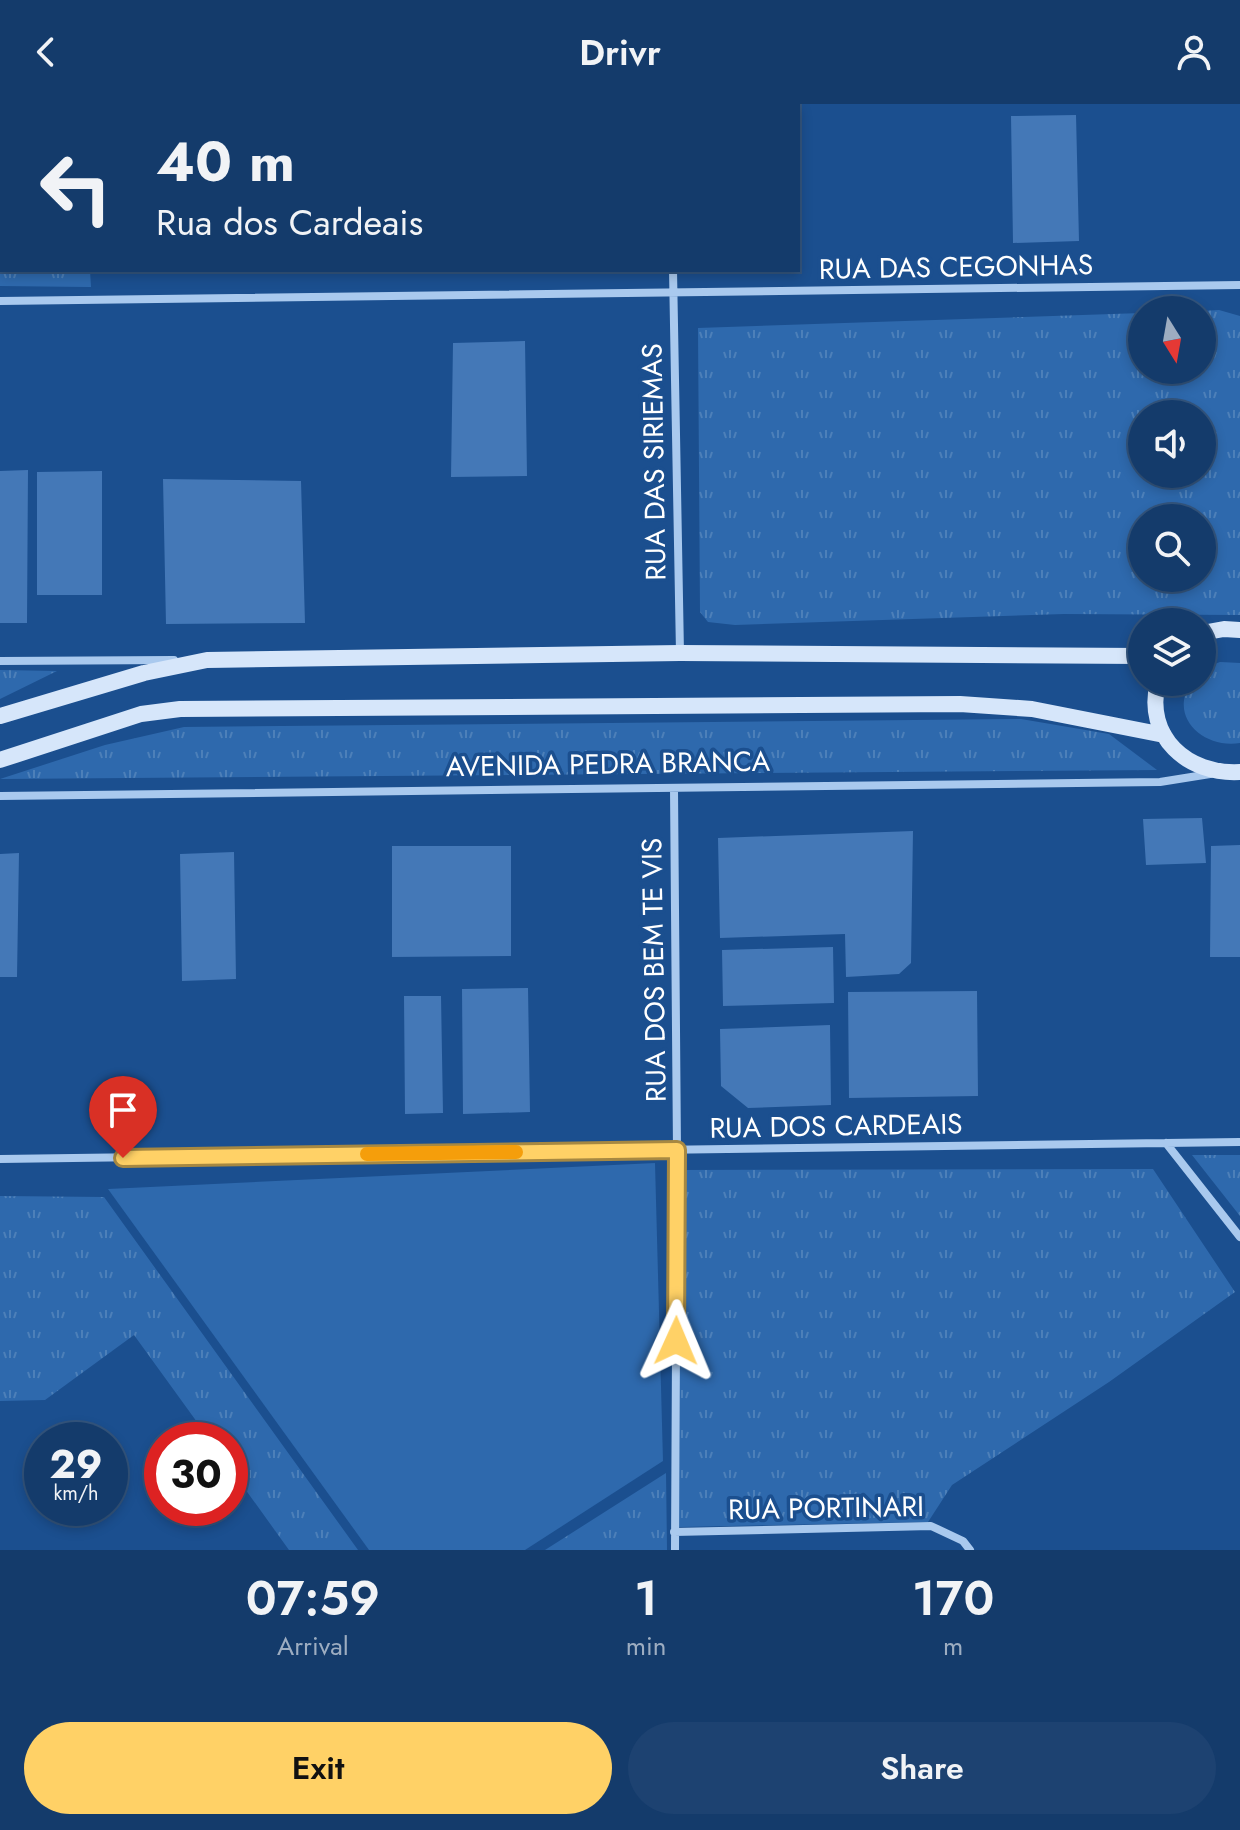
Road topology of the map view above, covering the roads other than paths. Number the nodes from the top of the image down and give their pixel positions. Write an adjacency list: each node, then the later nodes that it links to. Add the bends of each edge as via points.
1 (673, 272): 3 (street, RUA DAS SIRIEMAS)
2 (1240, 285): 3 (street, RUA DAS CEGONHAS)
3 (673, 292): 4 (street, RUA DAS CEGONHAS); 7 (street, RUA DAS SIRIEMAS)
4 (0, 301)
5 (1216, 630): 6 (main road)
6 (1240, 630)
7 (680, 653): 8 (main road); 9 (main road)
8 (1128, 656)
9 (207, 660): 10 (street); 12 (main road)
10 (0, 661)
11 (1155, 696): 13 (main road)
12 (0, 716)
13 (1164, 735): 14 (main road, AVENIDA PEDRA BRANCA, via 1032,709 960,704 180,709 141,714); 16 (main road, via 1195,766)
14 (0, 760)
15 (1240, 772): 16 (main road)
16 (1217, 773): 17 (street, AVENIDA PEDRA BRANCA, via 1160,782)
17 (674, 789): 18 (street, AVENIDA PEDRA BRANCA); 21 (street, RUA DOS BEM TE VIS)
18 (0, 796)
19 (1240, 1142): 20 (street, RUA DOS CARDEAIS)
20 (1166, 1143): 21 (street, RUA DOS CARDEAIS); 23 (street)
21 (677, 1150): 22 (street, RUA DOS CARDEAIS); 24 (street, RUA DOS BEM TE VIS)
22 (0, 1159)
23 (1240, 1237)
24 (674, 1532): 25 (street, RUA DOS BEM TE VIS); 26 (street, RUA PORTINARI, via 931,1526)
25 (675, 1550)
26 (970, 1550)

